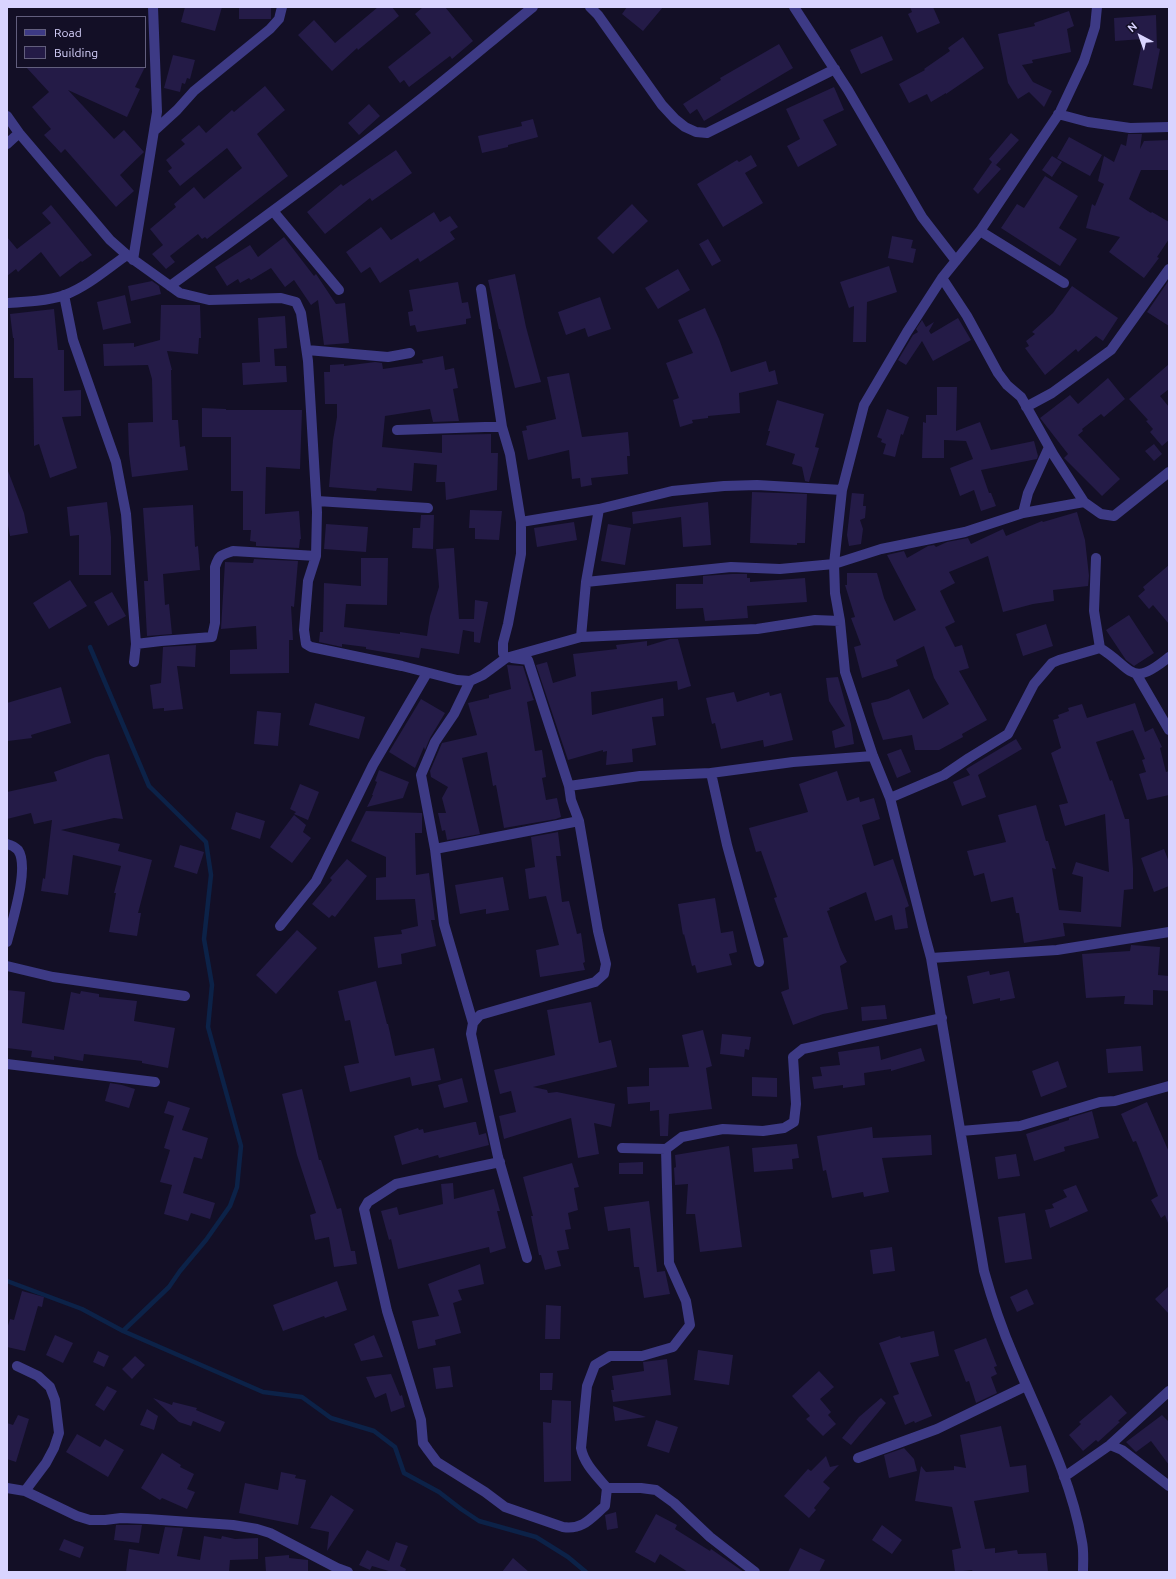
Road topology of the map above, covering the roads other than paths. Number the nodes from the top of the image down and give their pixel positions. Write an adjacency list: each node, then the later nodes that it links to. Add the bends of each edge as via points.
1 (153, 7): 11 (street, via 157,112)
2 (282, 7): 11 (street, via 279,19 270,30 194,91)
3 (533, 7): 14 (street, via 408,109)
4 (590, 7): 7 (street, via 662,105 680,123 696,132 707,133)
5 (794, 7): 7 (street)
6 (1097, 7): 8 (street, via 1095,27 1084,61)
7 (835, 69): 17 (street, via 922,217)
8 (1058, 114): 10 (street, via 1088,122 1130,128); 15 (street)
9 (7, 116): 12 (street)
10 (1169, 128)
11 (154, 131): 16 (street)
12 (19, 133): 13 (street); 16 (street, via 110,240)
13 (7, 144)
14 (273, 211): 21 (street); 23 (street)
15 (980, 231): 17 (street); 20 (street)
16 (130, 258): 21 (street); 24 (street)
17 (956, 261): 19 (street)
18 (1169, 269): 28 (street, via 1111,350 1052,393)
19 (942, 278): 28 (street, via 967,316 998,373); 33 (street, via 864,405)
20 (1064, 283)
21 (170, 286): 26 (street, via 180,293 209,300 281,298 296,302 301,313)
22 (481, 289): 29 (street)
23 (339, 290)
24 (64, 295): 25 (street); 46 (street, via 73,340 116,462 126,514)
25 (7, 303)
26 (307, 350): 27 (street, via 388,357); 34 (street)
27 (410, 353)
28 (1026, 407): 31 (street)
29 (502, 427): 30 (street); 39 (street, via 511,460)
30 (397, 430)
31 (1049, 447): 35 (street); 38 (street, via 1028,493)
32 (1169, 472): 35 (street, via 1114,516 1101,514)
33 (842, 490): 37 (street, via 757,485 724,486 672,491); 42 (street)
34 (317, 502): 36 (street); 40 (street)
35 (1084, 502): 38 (street)
36 (428, 508)
37 (599, 509): 39 (street); 43 (street)
38 (1023, 513): 42 (street, via 965,532 881,549)
39 (521, 522): 49 (street, via 520,554 503,643)
40 (316, 556): 46 (street, via 233,551 222,554 215,568 215,623 212,637); 51 (street, via 308,581 304,630 306,644 318,649)
41 (1096, 558): 47 (street, via 1094,611)
42 (834, 564): 43 (street, via 780,569 731,567); 44 (street, via 835,593)
43 (586, 582): 45 (street)
44 (840, 621): 45 (street, via 814,620 757,629); 55 (street, via 845,672)
45 (581, 637): 49 (street)
46 (136, 644): 50 (street)
47 (1100, 648): 52 (street); 58 (street, via 1052,664 1034,684 1008,734 944,775)
48 (1169, 657): 52 (street, via 1155,668)
49 (506, 658): 53 (street); 57 (street, via 528,660)
50 (134, 662)
51 (427, 673): 53 (street); 62 (street, via 373,765 316,881)
52 (1137, 675): 54 (street)
53 (470, 681): 61 (street, via 454,714 434,742 422,775)
54 (1169, 730)
55 (873, 756): 56 (street, via 793,762); 58 (street)
56 (711, 773): 57 (street, via 640,776); 66 (street, via 727,845)
57 (569, 786): 59 (street)
58 (890, 798): 65 (street)
59 (579, 821): 61 (street); 70 (street, via 606,964 604,974 595,982 480,1015)
60 (7, 844): 64 (street, via 17,848 21,856 21,886)
61 (435, 849): 70 (street, via 444,924)
62 (280, 926)
63 (1169, 932): 65 (street, via 1056,950)
64 (7, 942)
65 (932, 958): 69 (street)
66 (759, 962)
67 (7, 966): 68 (street, via 53,977)
68 (185, 996)
69 (942, 1018): 74 (street); 76 (street, via 803,1049 793,1057 796,1104 794,1122 784,1128 763,1131 723,1129 682,1137)
70 (473, 1023): 77 (street, via 471,1034)
71 (7, 1064): 72 (street)
72 (155, 1082)
73 (1169, 1086): 74 (street, via 1115,1101 1100,1102 1020,1126)
74 (961, 1131): 80 (street, via 984,1271 1001,1324)
75 (622, 1148): 76 (street)
76 (666, 1149): 87 (street, via 670,1263 686,1302 690,1325 674,1347 642,1356 610,1356 595,1365 587,1386 581,1448 589,1467)
77 (500, 1162): 78 (street); 87 (street, via 396,1184 364,1208 387,1311 421,1420 423,1443 437,1462 505,1507 563,1527 573,1529 581,1526 605,1506)
78 (527, 1258)
79 (17, 1366): 88 (street, via 38,1376 50,1386 55,1400 59,1433 46,1463)
80 (1026, 1386): 83 (street, via 937,1429); 84 (street)
81 (1169, 1391): 82 (street)
82 (1110, 1445): 84 (street); 85 (street, via 1122,1450)
83 (858, 1458)
84 (1064, 1477): 91 (street, via 1082,1543)
85 (1169, 1486)
86 (7, 1488): 88 (street)
87 (607, 1488): 90 (street, via 656,1490 674,1502 710,1537)
88 (25, 1491): 89 (street, via 71,1514 90,1520 146,1518 257,1529)
89 (348, 1572)
90 (755, 1572)
91 (1083, 1572)

